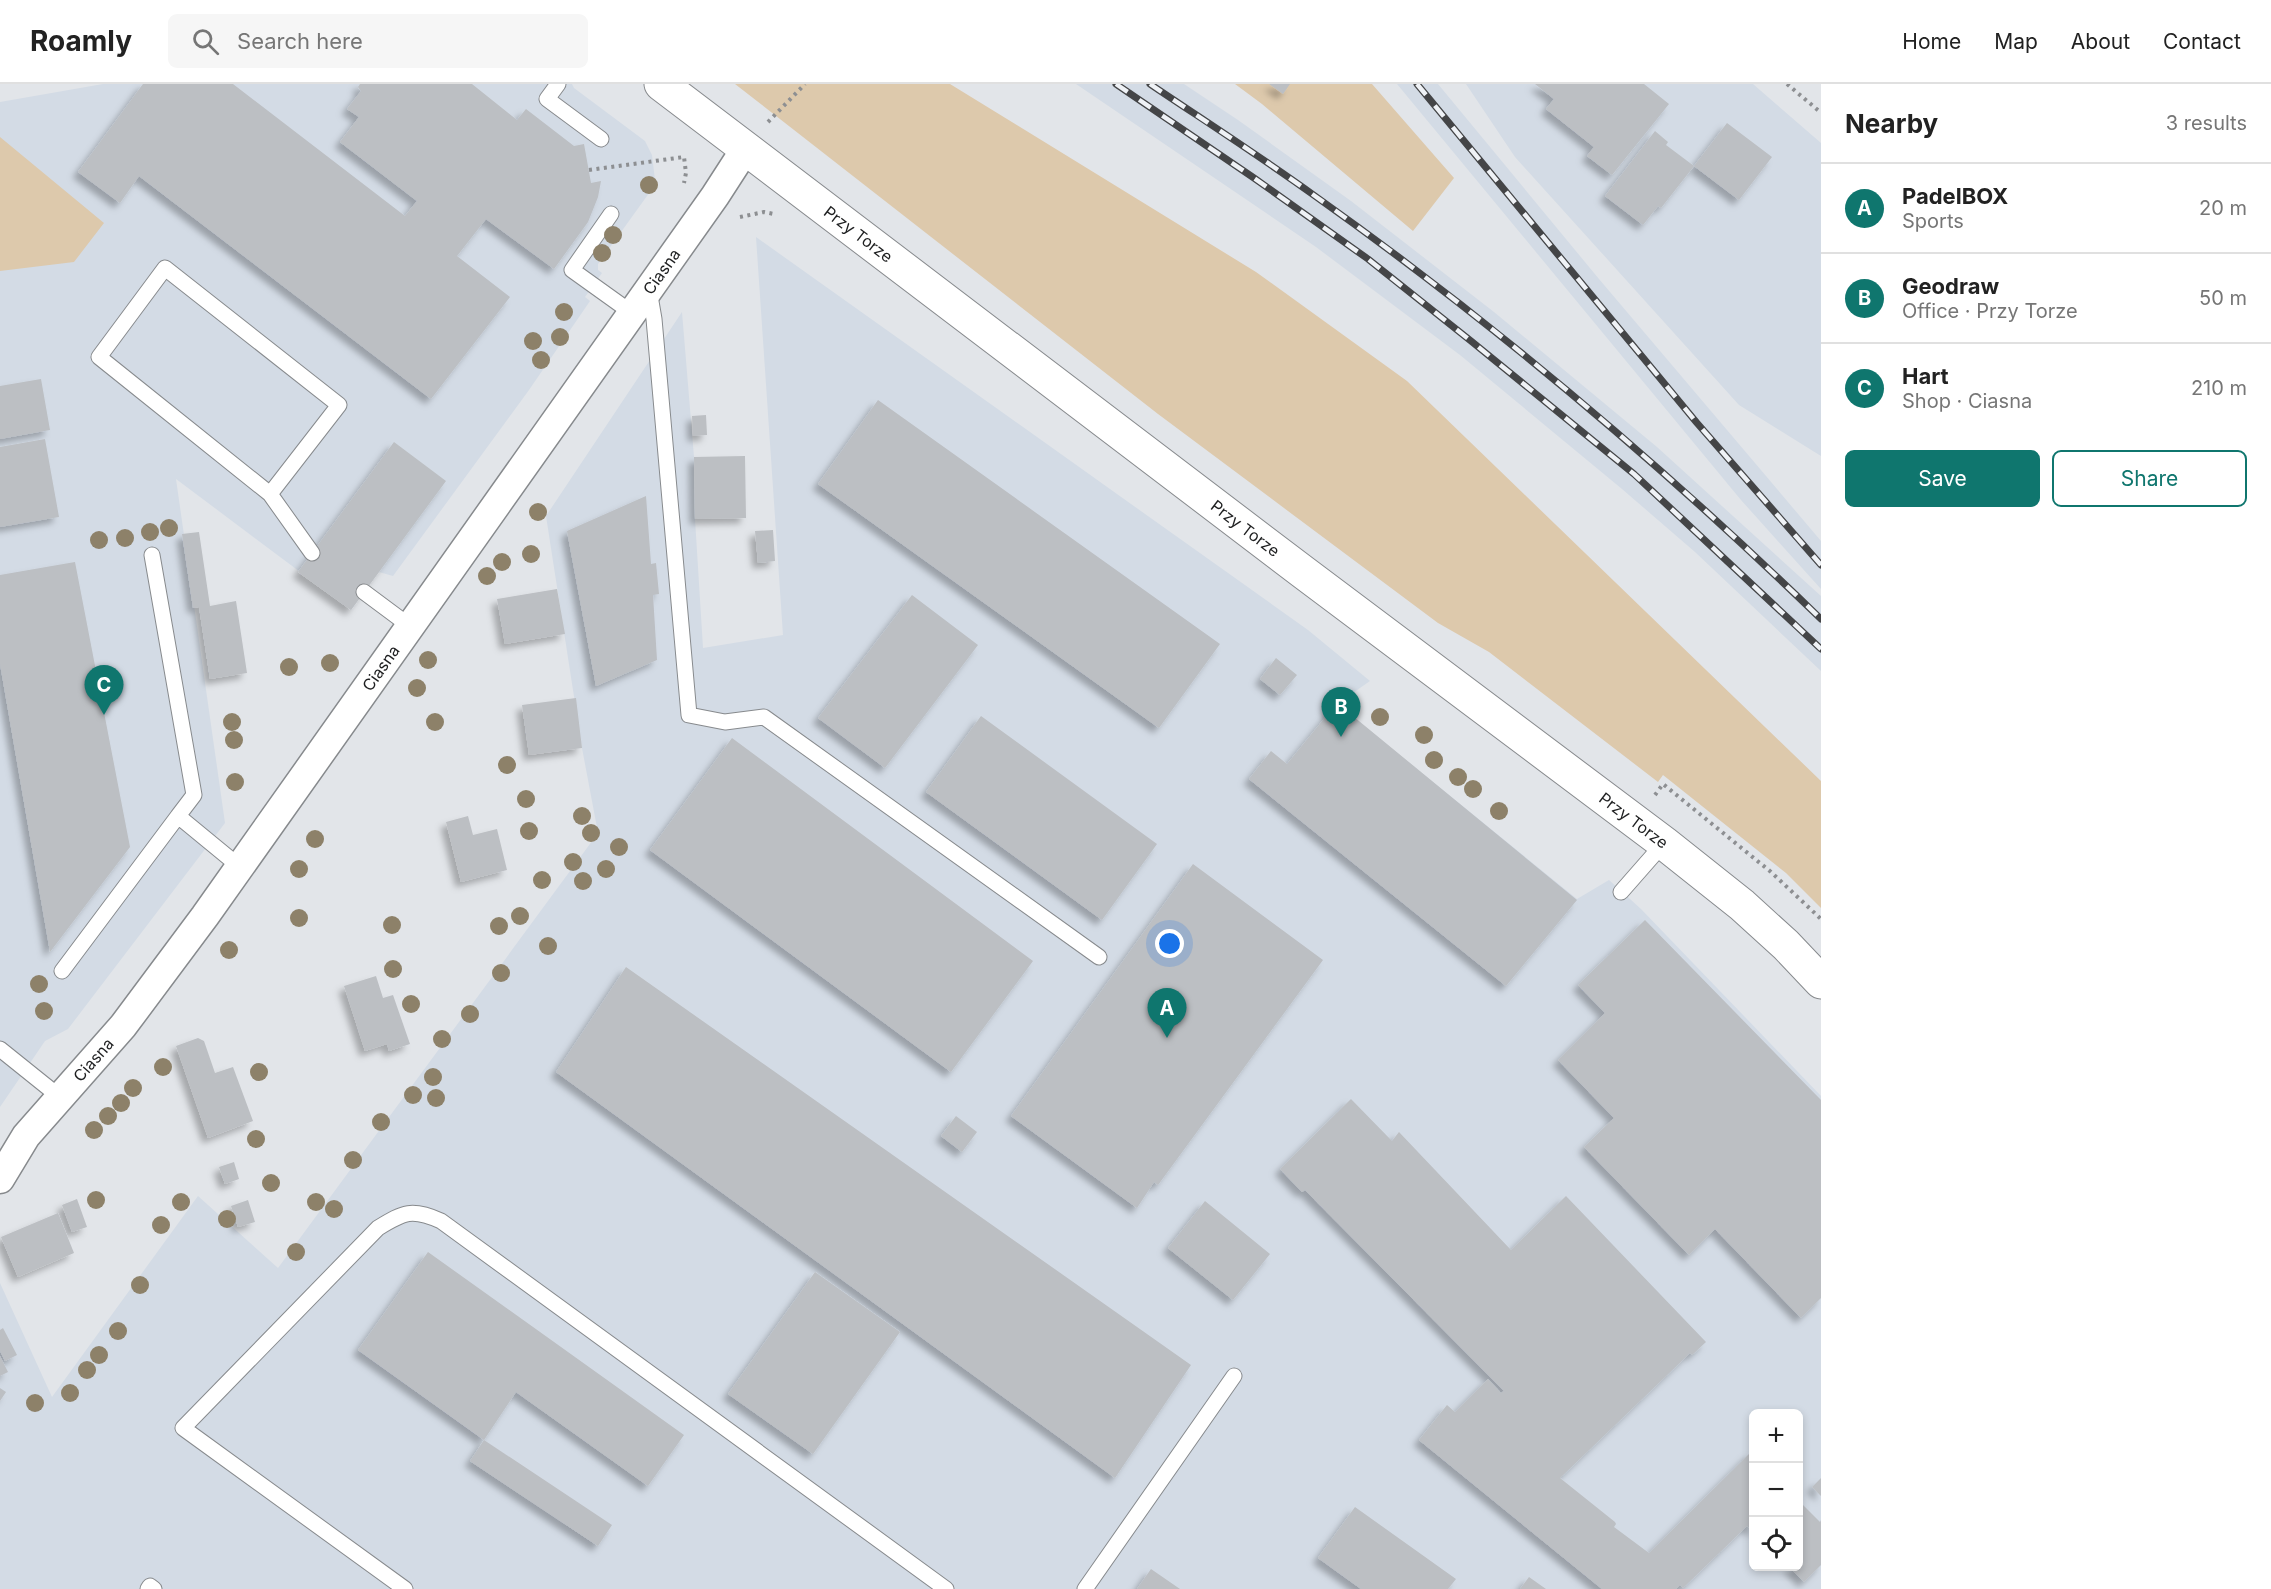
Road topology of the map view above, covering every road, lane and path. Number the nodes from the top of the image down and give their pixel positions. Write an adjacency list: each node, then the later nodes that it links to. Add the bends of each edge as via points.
1 (558, 84): 6 (lane, via 547,99)
2 (661, 84): 7 (street, Przy Torze)
3 (805, 84): 7 (path)
4 (1787, 84): 5 (path)
5 (1819, 111)
6 (601, 139)
7 (746, 148): 9 (street, Ciasna); 17 (street, Przy Torze)
8 (611, 214): 10 (lane, via 572,270)
9 (649, 290): 10 (street, Ciasna); 20 (lane, via 689,715 726,722 764,717)
10 (632, 313): 15 (street, Ciasna)
11 (270, 494): 11 (lane, via 99,357 165,268 339,405); 12 (lane)
12 (312, 553)
13 (152, 555): 16 (lane, via 194,795)
14 (364, 592): 15 (lane)
15 (411, 627): 18 (street, Ciasna)
16 (178, 816): 18 (lane); 21 (lane)
17 (1664, 843): 19 (lane); 22 (street, Przy Torze, via 1742,905)
18 (240, 867): 24 (street, Ciasna, via 123,1026)
19 (1621, 892)
20 (1099, 957)
21 (62, 971)
22 (1821, 982)
23 (0, 1049): 24 (lane)
24 (61, 1098): 25 (street, Ciasna)
25 (3, 1166)
26 (1234, 1376): 31 (lane)
27 (148, 1589): 28 (lane)
28 (154, 1589)
29 (405, 1589): 30 (lane, via 183,1428 378,1228 402,1214 425,1214 441,1221)
30 (946, 1589)
31 (1085, 1589)

